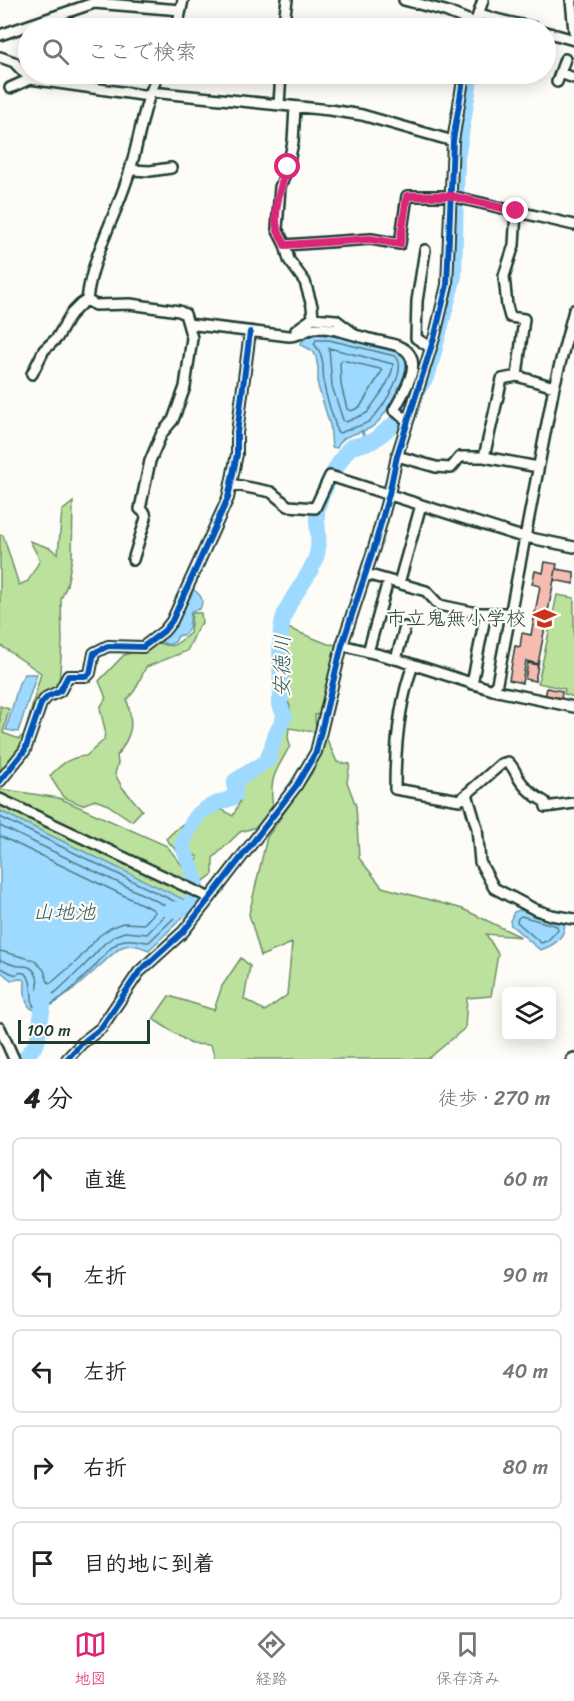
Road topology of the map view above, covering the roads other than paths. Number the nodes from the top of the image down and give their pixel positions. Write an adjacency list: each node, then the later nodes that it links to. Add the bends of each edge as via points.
1 (183, 0): 6 (street)
2 (287, 0): 9 (street)
3 (404, 0): 10 (street)
4 (483, 0): 11 (street)
5 (571, 0): 13 (street)
6 (181, 10): 7 (street, via 94,3); 8 (street)
7 (50, 18)
8 (179, 18)
9 (284, 18)
10 (466, 18)
11 (477, 18)
12 (18, 29): 14 (street)
13 (574, 31)
14 (0, 35)
15 (556, 35): 16 (street)
16 (574, 40)
17 (0, 57): 19 (street)
18 (565, 59): 20 (street)
19 (18, 66)
20 (560, 73): 21 (street); 22 (street)
21 (574, 78)
22 (556, 82)
23 (19, 84): 28 (street)
24 (70, 84): 29 (street)
25 (154, 84): 29 (street)
26 (280, 84): 30 (street)
27 (462, 84): 32 (street)
28 (10, 88)
29 (150, 94): 30 (street); 34 (street)
30 (279, 104): 31 (street)
31 (295, 107): 32 (street, via 362,115); 38 (street, via 293,142 280,187 277,219)
32 (453, 141): 35 (street)
33 (171, 168): 34 (street)
34 (131, 170): 40 (street, via 94,262)
35 (451, 196): 36 (street); 38 (street, via 407,196 400,244 370,239); 47 (street, via 447,285)
36 (516, 211): 37 (street); 49 (street, via 514,245 504,276 510,317 524,319)
37 (574, 225)
38 (285, 245): 42 (street, via 289,260 305,282)
39 (424, 250): 47 (street, via 416,338)
40 (87, 300): 43 (street, via 95,305 130,304 179,311 185,314); 48 (street, via 71,314)
41 (574, 310): 50 (street)
42 (313, 318): 45 (street, via 336,320); 46 (street)
43 (188, 324): 44 (street); 60 (street, via 192,338 185,387 150,461 140,509 146,518)
44 (250, 332): 46 (street); 55 (street)
45 (354, 334): 46 (street, via 315,328); 51 (street, via 399,347 409,354 412,371 394,410)
46 (289, 336)
47 (431, 348): 51 (street)
48 (32, 374)
49 (517, 376): 50 (street); 53 (street, via 502,379)
50 (554, 387): 54 (street)
51 (408, 421): 52 (street)
52 (397, 456): 53 (street, via 451,468 460,457); 56 (street)
53 (484, 457): 54 (street)
54 (538, 467): 58 (street)
55 (231, 484): 56 (street, via 271,492 288,506 301,508 315,508 330,477); 74 (street, via 219,521 168,626 143,647 108,646 94,653 87,676 68,676 60,691 41,704 25,750)
56 (389, 494): 57 (street); 61 (street)
57 (421, 505): 58 (street); 62 (street)
58 (525, 537): 59 (street); 64 (street)
59 (574, 547)
60 (133, 560)
61 (366, 573): 62 (street); 67 (street)
62 (399, 583): 64 (street, via 426,591 439,605 477,613)
63 (386, 588): 68 (street)
64 (510, 612): 72 (street)
65 (485, 616): 71 (street)
66 (405, 627): 69 (street)
67 (342, 645): 68 (street); 80 (street, via 316,752 296,786)
68 (368, 652): 69 (street)
69 (396, 659): 70 (street)
70 (413, 665): 71 (street); 76 (street, via 397,737 395,789 460,800)
71 (472, 684): 72 (street)
72 (493, 690): 73 (street)
73 (574, 707)
74 (0, 781)
75 (0, 791): 79 (street)
76 (467, 794): 78 (street, via 508,762 520,782 546,807); 81 (street, via 477,828 480,862 494,888 536,910)
77 (0, 799): 79 (street)
78 (574, 803)
79 (12, 805): 80 (street)
80 (210, 898): 84 (street, via 183,932 139,972 101,1028)
81 (574, 919)
82 (0, 1028): 83 (street)
83 (14, 1059)
84 (67, 1059)

